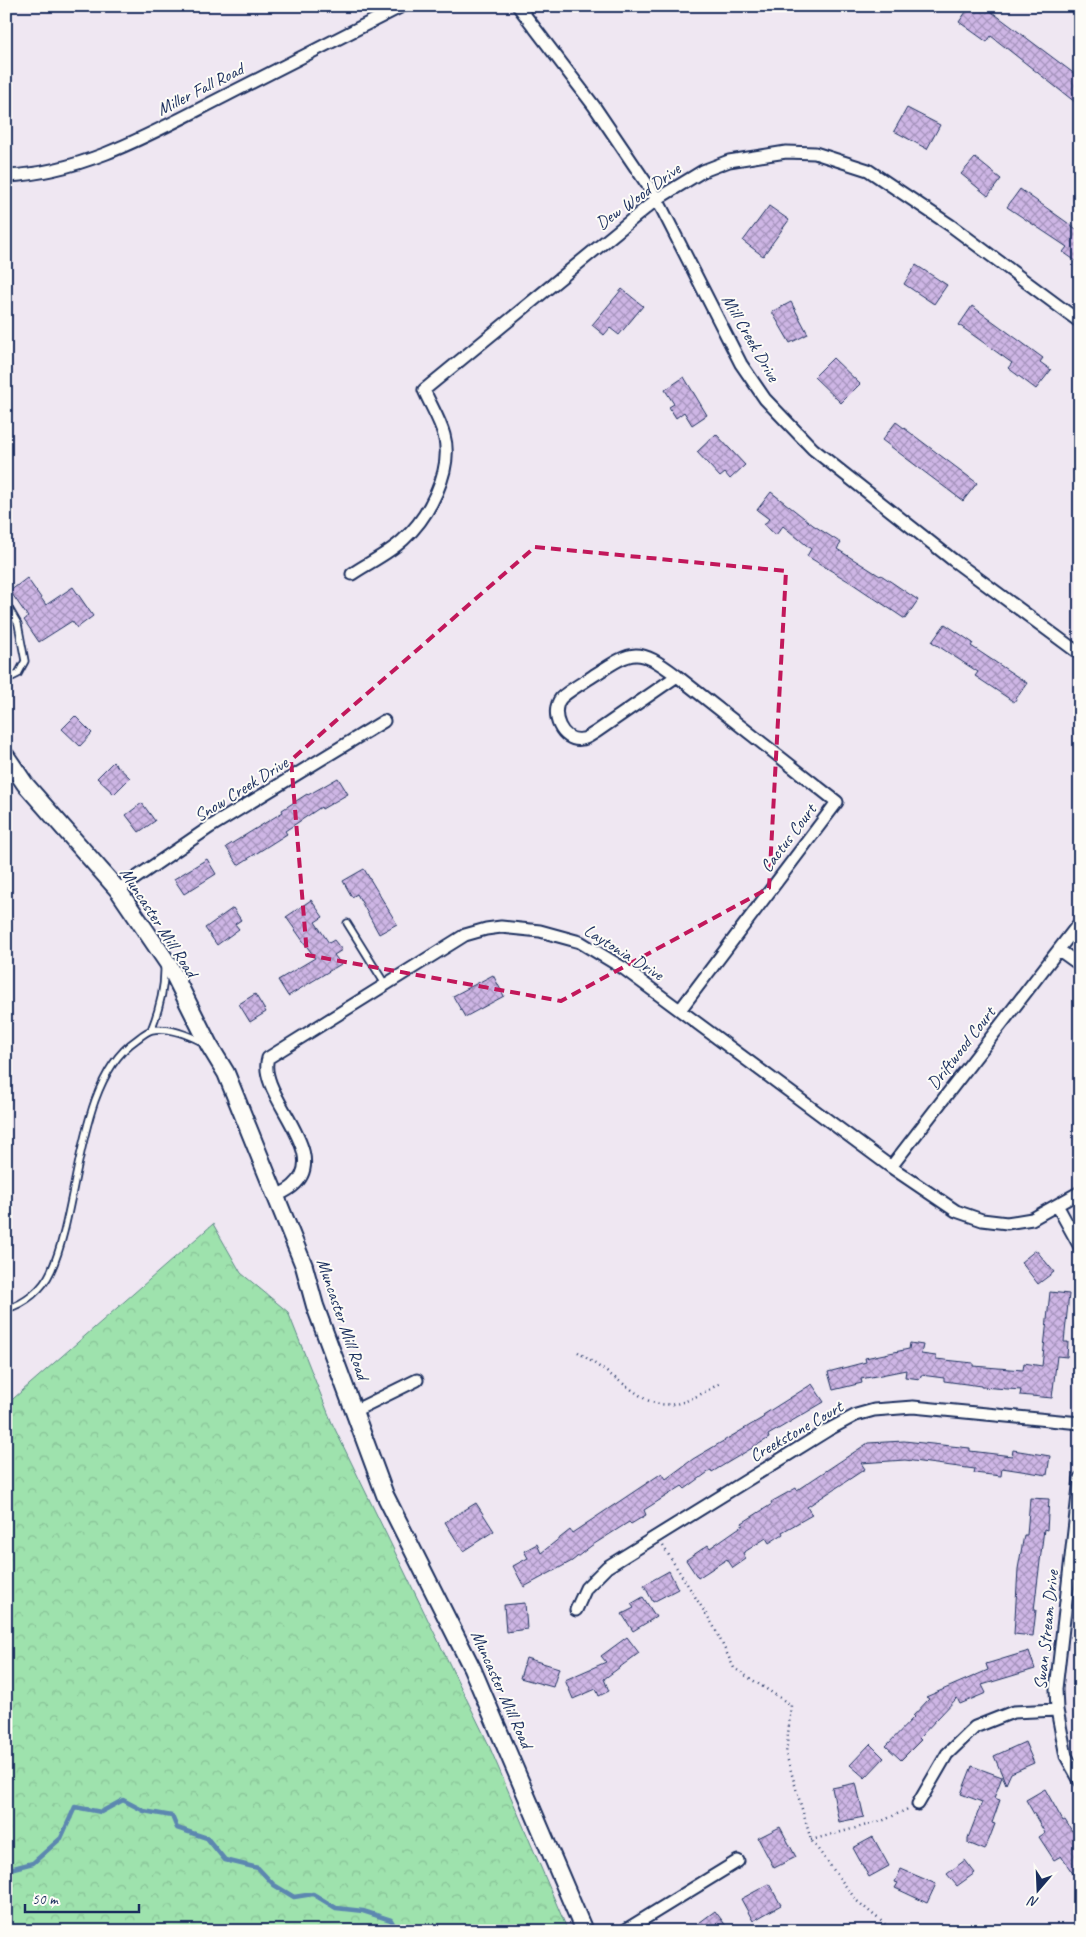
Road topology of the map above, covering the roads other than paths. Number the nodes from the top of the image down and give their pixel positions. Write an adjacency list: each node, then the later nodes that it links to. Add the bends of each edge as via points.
1 (402, 6): 5 (street, Miller Fall Road, via 92,160 32,175)
2 (518, 6): 6 (street, Mill Creek Drive, via 594,106)
3 (1076, 6): 4 (street)
4 (1080, 9)
5 (6, 176)
6 (657, 199): 7 (street, Dew Wood Drive, via 703,171 729,161 786,152 815,153 868,170 950,225); 8 (street, Dew Wood Drive, via 424,390 445,435 442,481 421,522 402,541); 10 (street, Mill Creek Drive, via 741,364 765,399 813,449 953,560)
7 (1080, 322)
8 (352, 574)
9 (6, 603): 12 (lane, via 18,624 26,661 18,674)
10 (1080, 654)
11 (677, 676): 11 (street, Cactus Court, via 582,740 569,737 560,729 556,714 561,699 623,656 643,655 656,660); 22 (street, Cactus Court, via 837,802)
12 (6, 680)
13 (384, 721): 15 (street, Snow Creek Drive, via 210,827)
14 (6, 756): 15 (main road, Muncaster Mill Road, via 25,784)
15 (118, 890): 19 (main road, Muncaster Mill Road)
16 (1080, 922): 18 (street, Driftwood Court)
17 (347, 923): 21 (lane)
18 (1059, 950): 20 (street); 25 (street, Driftwood Court)
19 (164, 958): 23 (lane, via 164,978); 24 (main road, Muncaster Mill Road)
20 (1080, 965)
21 (385, 984): 22 (street, Laytonia Drive, via 465,935 501,927 540,931 580,942 648,985); 27 (street, Laytonia Drive, via 268,1058 265,1066 269,1079 305,1158 303,1172 294,1186)
22 (680, 1010): 25 (street, Laytonia Drive)
23 (151, 1030): 24 (lane, via 180,1032); 30 (lane, via 131,1043 114,1062 98,1093 51,1272 35,1294 18,1306)
24 (209, 1045): 27 (main road, Muncaster Mill Road, via 226,1073)
25 (891, 1166): 28 (street, Laytonia Drive, via 956,1211 982,1220 1007,1223 1032,1219)
26 (1080, 1192): 28 (street, Laytonia Drive)
27 (276, 1196): 32 (main road, Muncaster Mill Road)
28 (1057, 1205): 29 (street)
29 (1080, 1247)
30 (6, 1309)
31 (417, 1380): 32 (street)
32 (354, 1411): 40 (main road, Muncaster Mill Road, via 385,1495 472,1668)
33 (1080, 1423): 35 (street, Creekstone Court, via 913,1406 874,1410 856,1416 606,1567 586,1588)
34 (1080, 1478): 36 (street, Swan Stream Drive, via 1056,1689)
35 (576, 1610)
36 (1057, 1710): 37 (street, Swan Stream Drive, via 1066,1756); 38 (street, via 1013,1712 975,1727 947,1754)
37 (1080, 1781)
38 (918, 1804)
39 (738, 1861): 41 (street)
40 (584, 1931)
41 (624, 1931)

